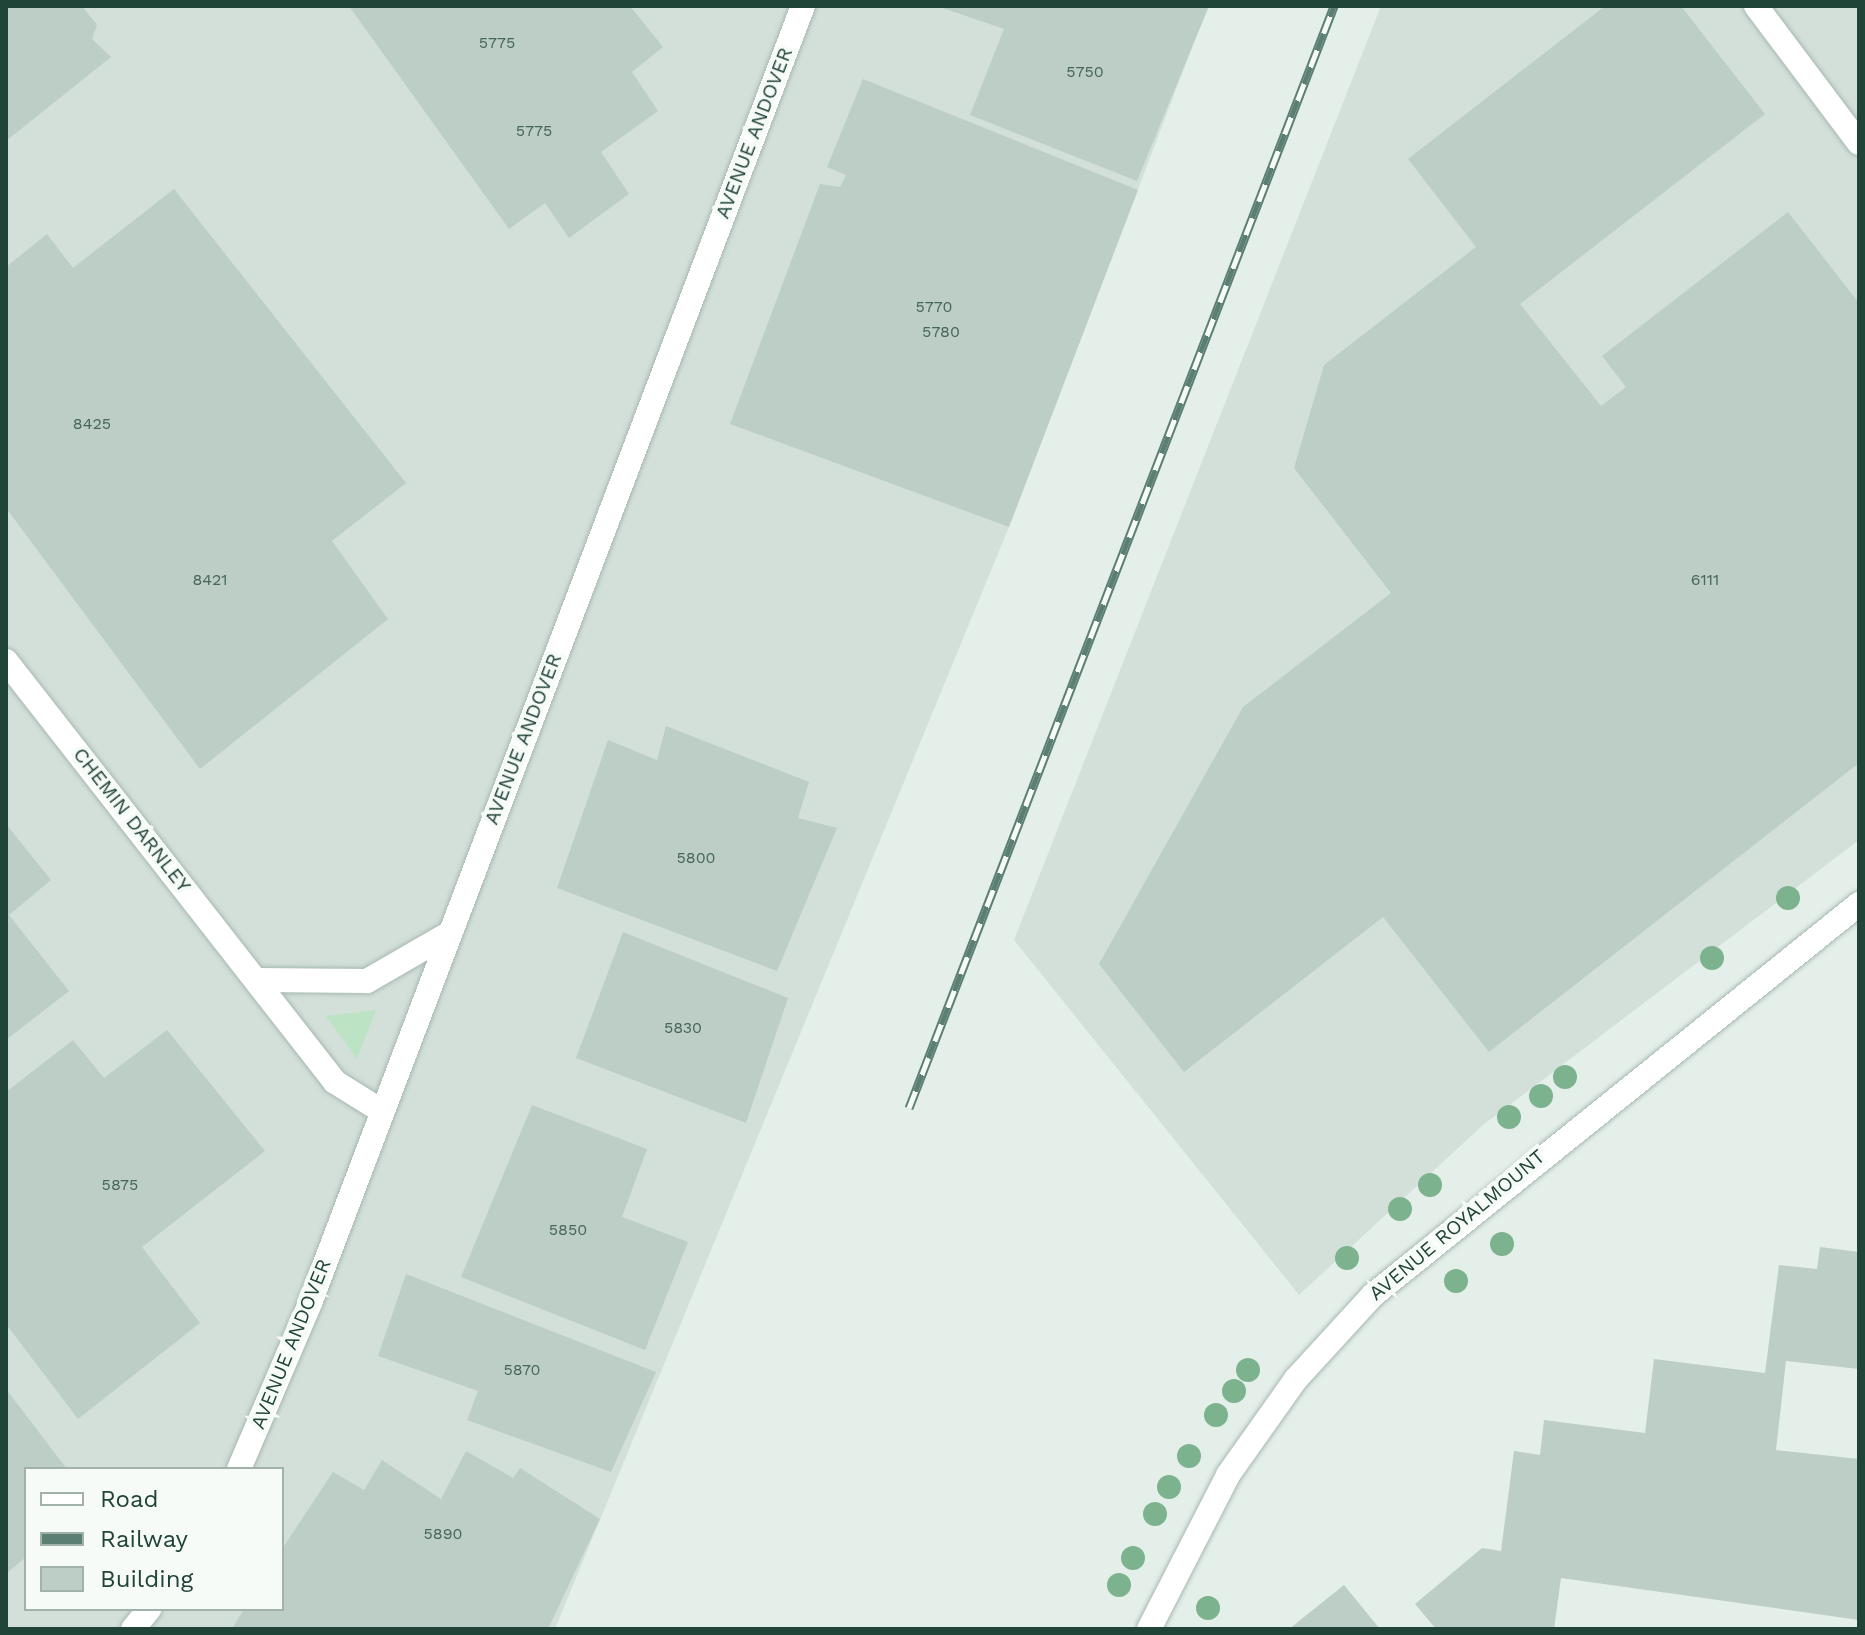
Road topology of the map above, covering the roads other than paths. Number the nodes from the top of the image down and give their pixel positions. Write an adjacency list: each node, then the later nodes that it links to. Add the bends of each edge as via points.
1 (803, 6): 6 (street, AVENUE ANDOVER)
2 (1756, 6): 3 (street)
3 (1859, 143)
4 (6, 661): 7 (street, CHEMIN DARNLEY)
5 (1859, 904): 12 (street, AVENUE ROYALMOUNT, via 1373,1295 1296,1379 1228,1475)
6 (450, 933): 7 (street, via 367,981); 8 (street, AVENUE ANDOVER)
7 (257, 980): 8 (street, CHEMIN DARNLEY, via 335,1082)
8 (380, 1110): 9 (street, AVENUE ANDOVER)
9 (240, 1467)
10 (147, 1611): 11 (street)
11 (133, 1629)
12 (1149, 1629)

